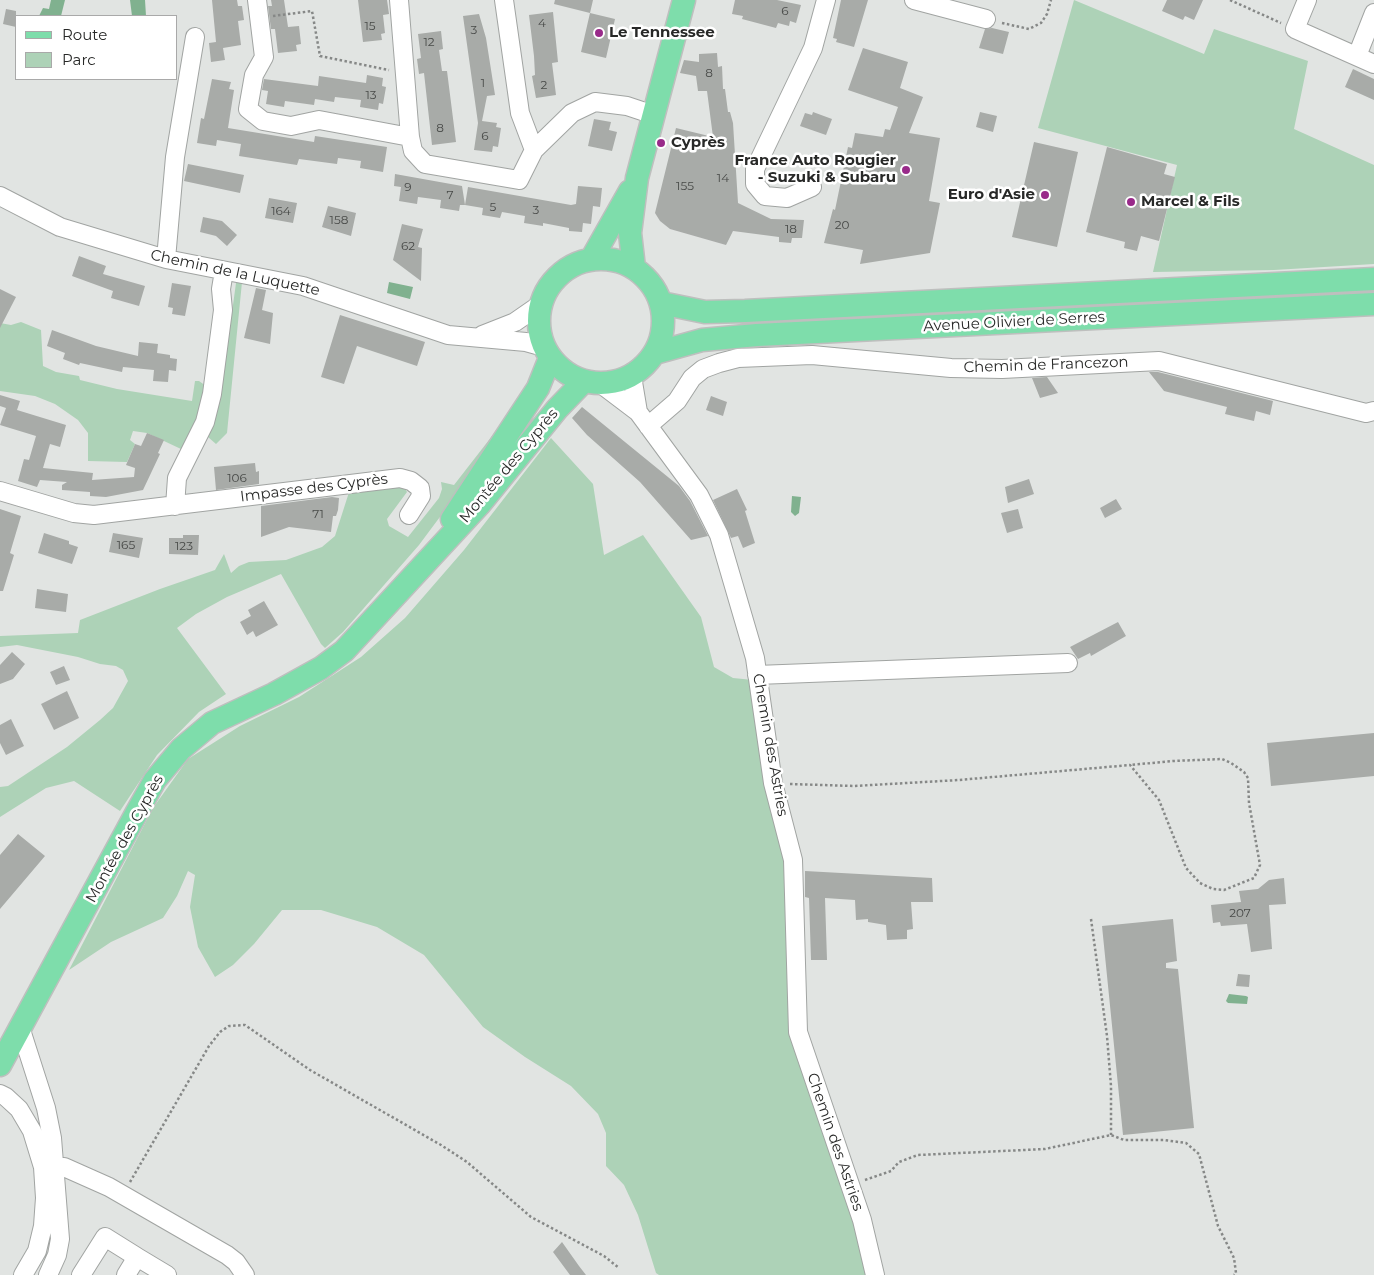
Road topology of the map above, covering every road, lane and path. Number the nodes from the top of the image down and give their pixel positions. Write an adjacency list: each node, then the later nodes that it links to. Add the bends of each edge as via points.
1 (257, 0): 11 (street)
2 (399, 0): 17 (street)
3 (504, 0): 20 (street, via 520,113)
4 (684, 0): 18 (main road)
5 (826, 0): 22 (street, via 813,48 755,170 755,184 765,196 787,198)
6 (914, 0): 12 (street)
7 (1051, 0): 12 (path, via 1048,14 1041,23 1029,29)
8 (1230, 0): 13 (path)
9 (1307, 0): 13 (street)
10 (1374, 13): 15 (street)
11 (260, 18): 17 (path, via 312,11 320,56); 19 (street, via 264,57 254,75 248,109 263,121 291,126 319,120)
12 (986, 19)
13 (1295, 29): 15 (street)
14 (195, 37): 24 (street, via 175,156)
15 (1357, 56): 16 (street)
16 (1374, 64)
17 (405, 74): 19 (street)
18 (654, 115): 20 (street, via 627,106 595,102 572,113); 21 (main road)
19 (410, 137): 20 (street, via 413,151 425,164 518,180)
20 (534, 150)
21 (637, 178): 25 (main road); 26 (main road, via 630,233)
22 (812, 187)
23 (0, 196): 24 (street, Chemin de la Luquette, via 60,227)
24 (166, 259): 27 (street, Chemin de la Luquette)
25 (591, 260): 26 (main road, via 613,260); 30 (main road, via 560,274 548,288)
26 (634, 268): 29 (main road, via 650,283)
27 (224, 271): 32 (street, Chemin de la Luquette, via 303,286 448,335); 40 (street, via 221,289 223,310 212,394 205,422 177,478)
28 (1374, 279): 29 (main road, Avenue Olivier de Serres, via 745,312 705,312)
29 (661, 303): 33 (main road, via 664,320)
30 (541, 304): 32 (street, Chemin de la Luquette, via 506,327); 34 (main road, via 538,318)
31 (1374, 304): 33 (main road, Avenue Olivier de Serres, via 757,335 702,340)
32 (474, 337): 34 (street, Chemin de la Luquette, via 526,342)
33 (656, 352): 35 (main road)
34 (547, 353): 36 (main road, via 565,373); 42 (main road, Montée des Cyprès, via 538,388 461,503)
35 (632, 376): 36 (main road, via 617,382); 38 (street, Chemin des Astries)
36 (592, 383): 38 (street, Chemin des Astries); 42 (main road, Montée des Cyprès, via 557,409 479,505)
37 (1374, 411): 38 (street, Chemin de Francezon, via 1366,413 1159,361 1002,369 951,368 805,355 719,362 702,369 692,378 676,401)
38 (643, 419): 44 (street, Chemin des Astries, via 699,495 719,535)
39 (0, 491): 40 (street, Impasse des Cyprès, via 84,515)
40 (175, 506): 41 (street, Impasse des Cyprès, via 400,478 420,488 421,496)
41 (409, 515)
42 (435, 550): 48 (main road, Montée des Cyprès, via 344,651 274,694 212,723 180,749 155,780)
43 (1068, 663): 44 (street)
44 (758, 675): 46 (street, Chemin des Astries)
45 (1130, 766): 45 (path, via 1159,800 1186,868 1200,883 1224,890 1254,878 1260,865 1248,778 1244,772 1222,759); 46 (path, via 854,786)
46 (773, 783): 53 (street, Chemin des Astries, via 793,860 798,1032)
47 (1092, 919): 51 (path, via 1112,1086)
48 (20, 1030): 49 (main road, Montée des Cyprès); 52 (street, via 46,1108)
49 (1, 1062)
50 (0, 1094): 52 (street, via 19,1109)
51 (1111, 1135): 53 (path, via 1045,1149 908,1157 890,1171); 64 (path, via 1124,1140 1186,1143 1198,1154 1218,1226 1234,1258)
52 (49, 1167): 54 (street, via 75,1170); 57 (street, via 37,1251); 58 (street, via 60,1239)
53 (849, 1185): 63 (street, Chemin des Astries, via 862,1220)
54 (122, 1194): 56 (path, via 209,1046 229,1026 245,1025 310,1070 441,1144 531,1217 604,1256); 62 (street, via 227,1255)
55 (138, 1257): 59 (street, via 105,1237); 60 (street); 61 (street)
56 (619, 1268)
57 (23, 1275)
58 (48, 1275)
59 (81, 1275)
60 (126, 1275)
61 (167, 1275)
62 (245, 1275)
63 (875, 1275)
64 (1234, 1275)

